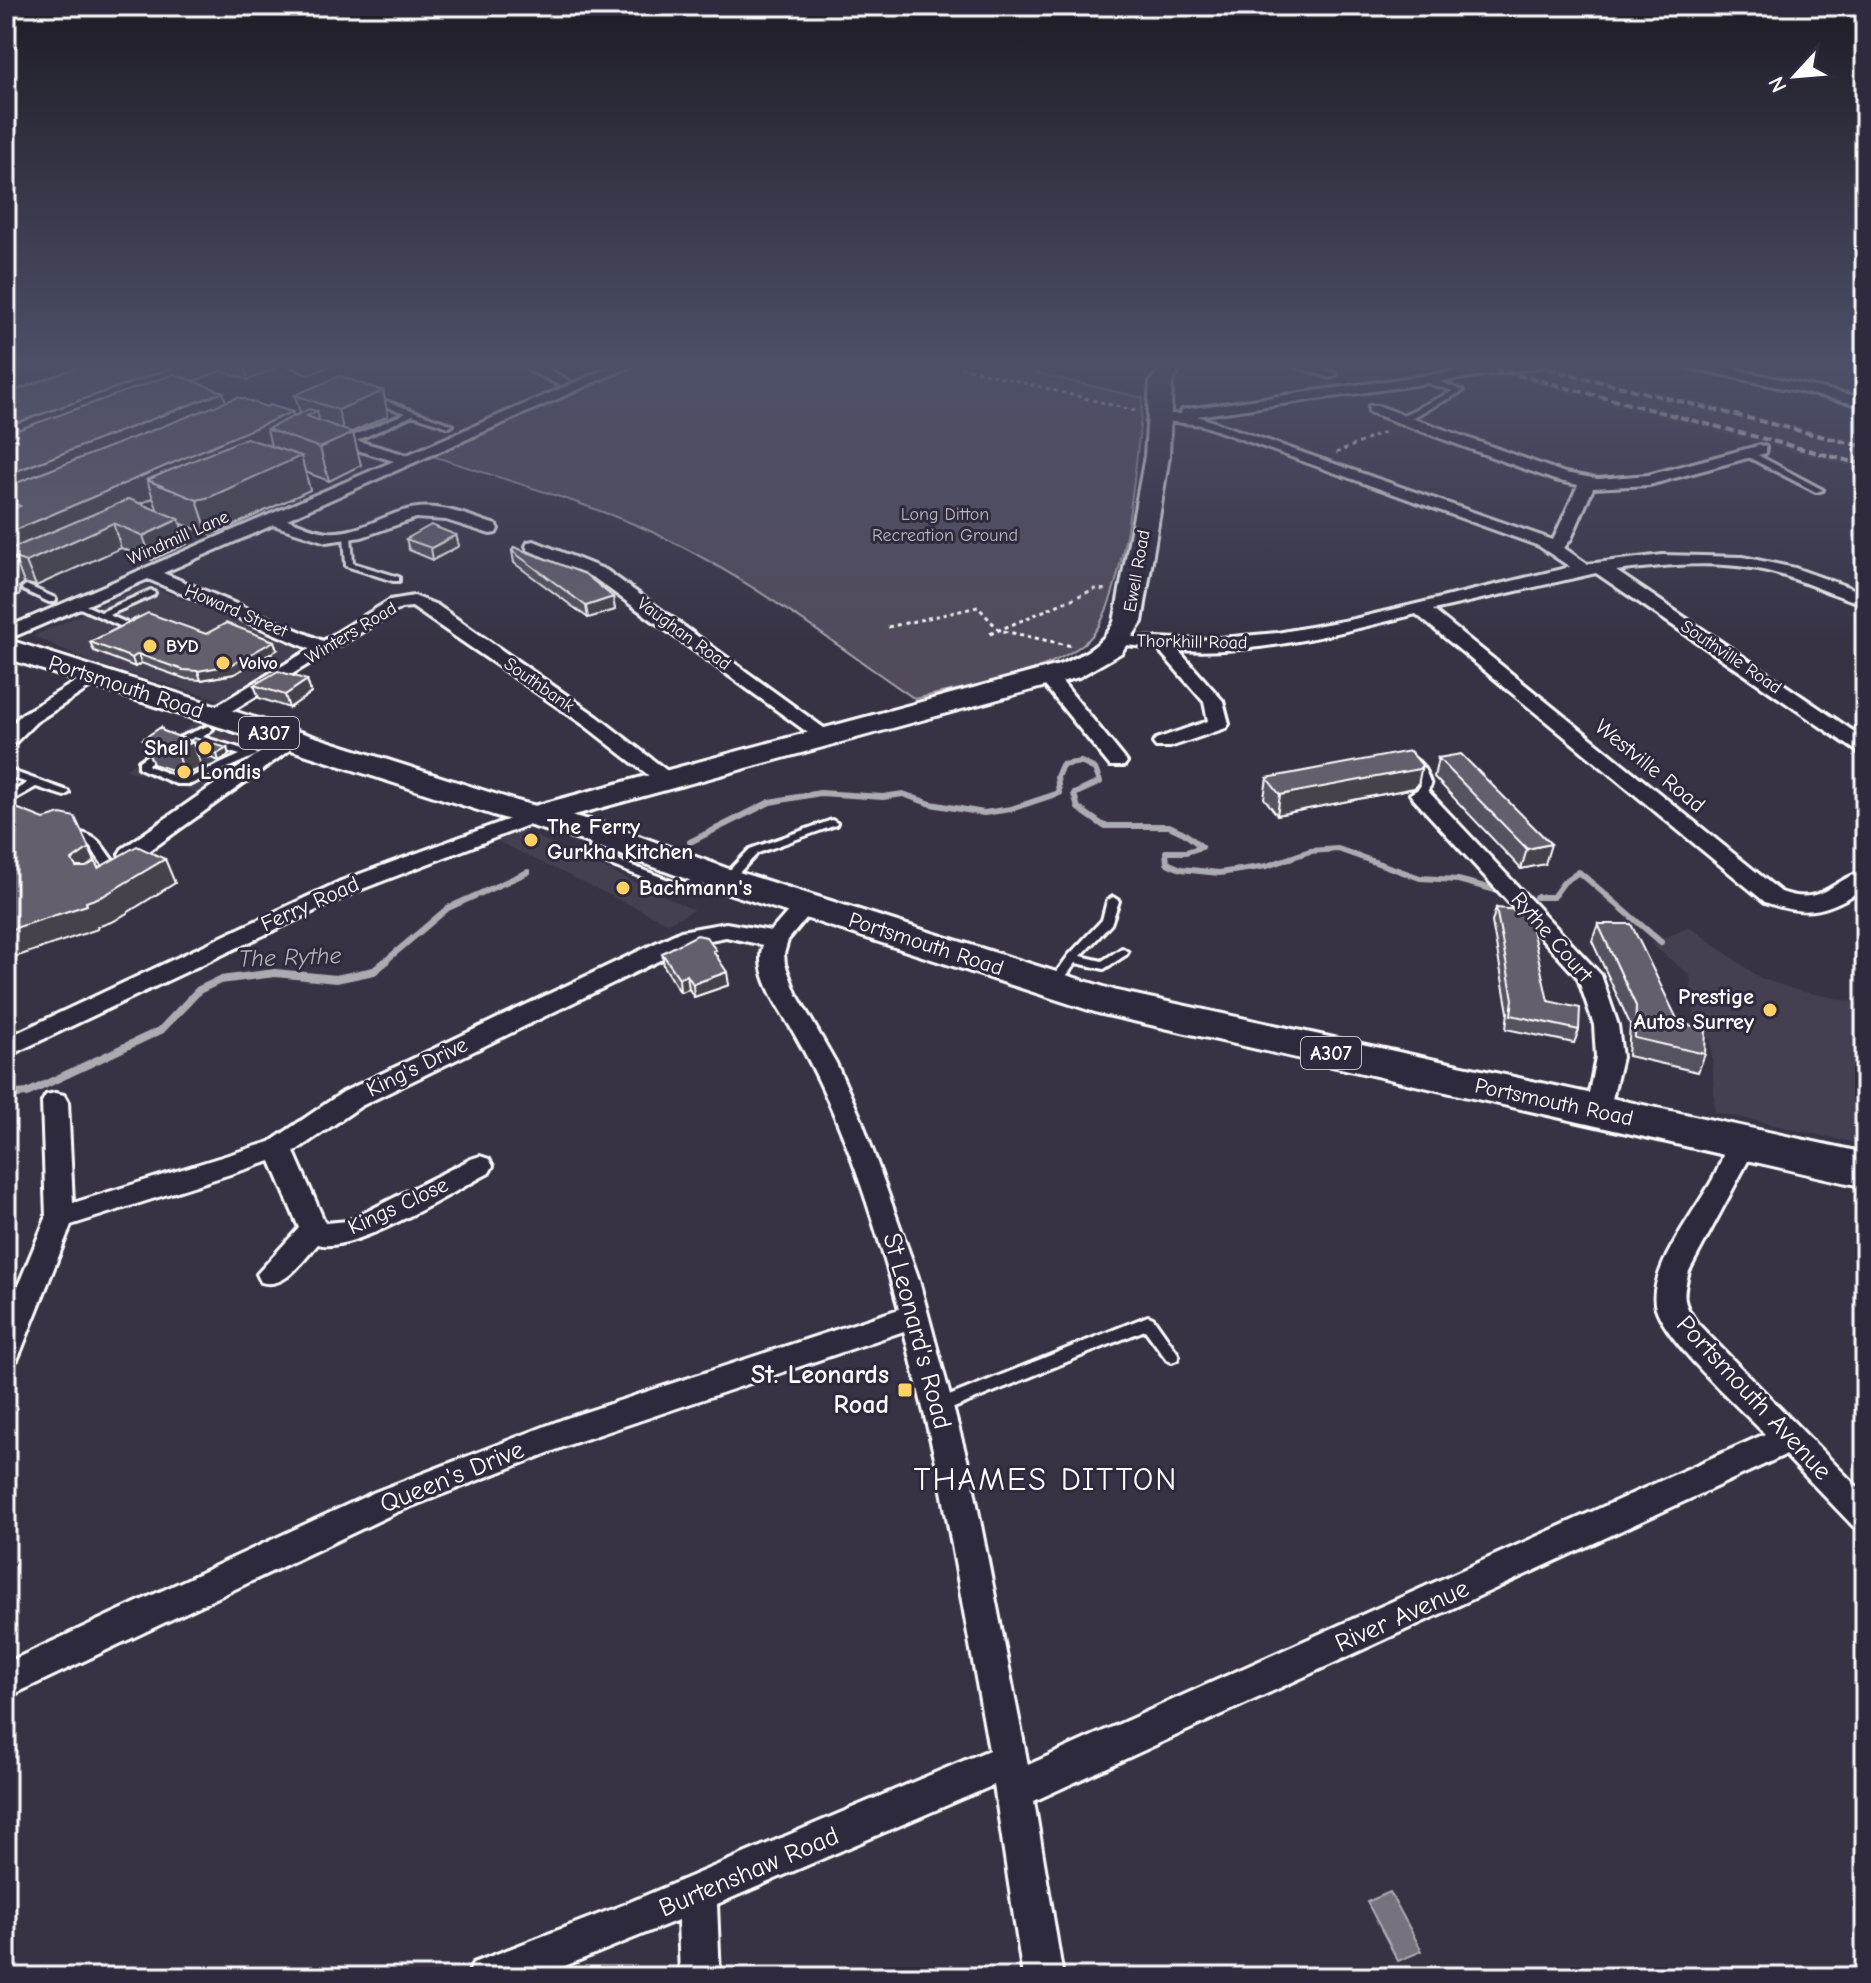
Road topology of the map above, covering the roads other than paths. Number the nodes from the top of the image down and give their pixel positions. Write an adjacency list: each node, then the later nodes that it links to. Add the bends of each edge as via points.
1 (391, 456): 8 (street)
2 (418, 456): 8 (street, Windmill Lane)
3 (1155, 456): 34 (street, Ewell Road, via 1128,622)
4 (1298, 456): 17 (street, Southville Road)
5 (1503, 456): 9 (street)
6 (1742, 456): 9 (street, via 1649,480)
7 (1761, 456): 10 (lane)
8 (408, 460): 11 (street, Windmill Lane)
9 (1587, 482): 17 (street)
10 (1819, 490)
11 (273, 519): 14 (street, via 327,537); 15 (street, Windmill Lane)
12 (490, 529): 14 (street, via 430,512)
13 (186, 535): 15 (street)
14 (347, 536): 20 (lane, via 349,564)
15 (211, 545): 19 (street, Windmill Lane)
16 (534, 546): 38 (street, Vaughan Road, via 600,574)
17 (1556, 547): 18 (street, Southville Road)
18 (1589, 567): 23 (street, Thorkhill Road, via 1661,560 1745,562); 27 (street, Thorkhill Road); 41 (street, Southville Road)
19 (148, 573): 26 (street, Windmill Lane); 33 (street, Howard Street)
20 (396, 579)
21 (26, 588): 24 (lane)
22 (151, 593): 28 (lane)
23 (1865, 599)
24 (52, 600)
25 (406, 601): 33 (street, Winters Road); 48 (street, Southbank, via 431,609)
26 (75, 604): 28 (lane); 30 (street, Windmill Lane)
27 (1418, 607): 31 (street, Thorkhill Road, via 1277,641); 60 (street, Westville Road, via 1773,897 1795,907 1814,906)
28 (102, 615): 29 (lane, via 129,627)
29 (151, 616)
30 (6, 635)
31 (1164, 645): 34 (street, Thorkhill Road); 40 (street, via 1213,701 1219,724)
32 (6, 648): 35 (main road, Portsmouth Road / A307)
33 (324, 648): 37 (street, Winters Road)
34 (1110, 648): 36 (street)
35 (93, 677): 37 (main road, Portsmouth Road / A307); 39 (street, via 29,718)
36 (1048, 677): 38 (street); 45 (street)
37 (199, 736): 42 (main road, Portsmouth Road / A307); 43 (lane); 43 (lane, via 169,745 143,763 144,768 180,782)
38 (825, 736): 48 (street)
39 (6, 741)
40 (1163, 743)
41 (1865, 748)
42 (276, 749): 43 (lane); 54 (main road, Portsmouth Road / A307); 57 (street)
43 (231, 761): 44 (lane)
44 (206, 762)
45 (1117, 762)
46 (1394, 762): 51 (lane, via 1408,758 1421,771 1426,785)
47 (12, 774): 49 (lane)
48 (668, 781): 54 (street)
49 (35, 783): 50 (lane); 52 (lane)
50 (64, 793)
51 (1420, 794): 68 (street, Rythe Court, via 1589,975 1606,1025 1609,1057)
52 (6, 803): 53 (street)
53 (33, 815)
54 (534, 816): 59 (main road, Portsmouth Road / A307); 66 (street, Ferry Road, via 349,886)
55 (832, 823): 59 (lane, via 754,851)
56 (58, 829): 58 (lane, via 91,837 99,845 105,862 115,870)
57 (130, 854)
58 (103, 878)
59 (720, 878): 62 (main road, Portsmouth Road / A307)
60 (1865, 878)
61 (1113, 901): 65 (lane, via 1107,921)
62 (806, 905): 63 (street); 65 (main road, Portsmouth Road / A307)
63 (776, 940): 70 (street, King's Drive, via 726,930 689,936 352,1099); 76 (street, St Leonard's Road, via 773,964 860,1150)
64 (1122, 952): 65 (lane, via 1104,965)
65 (1063, 971): 68 (main road, Portsmouth Road / A307, via 1112,1003)
66 (6, 1048)
67 (55, 1102): 73 (street)
68 (1598, 1113): 69 (main road, Portsmouth Road / A307)
69 (1740, 1142): 72 (main road, Portsmouth Road / A307); 80 (street, Portsmouth Avenue, via 1735,1162 1670,1286 1669,1304 1687,1332)
70 (279, 1149): 73 (street, King's Drive); 74 (street, Kings Close)
71 (480, 1166): 74 (street, Kings Close, via 354,1230 327,1236)
72 (1865, 1170)
73 (60, 1218): 77 (street)
74 (314, 1230): 75 (street, Kings Close)
75 (271, 1274)
76 (915, 1316): 79 (street, St Leonard's Road); 82 (street, Queen's Drive, via 437,1481)
77 (6, 1351)
78 (1172, 1356): 79 (lane, via 1148,1322)
79 (939, 1407): 83 (street, St Leonard's Road, via 962,1502)
80 (1789, 1438): 81 (street, Portsmouth Avenue); 83 (street, River Avenue)
81 (1865, 1517)
82 (6, 1681)
83 (1011, 1775): 84 (street, Burtenshaw Road); 87 (street, St Leonard's Road)
84 (697, 1893): 85 (street, Burtenshaw Road); 86 (street)
85 (487, 1977)
86 (700, 1977)
87 (1043, 1977)

